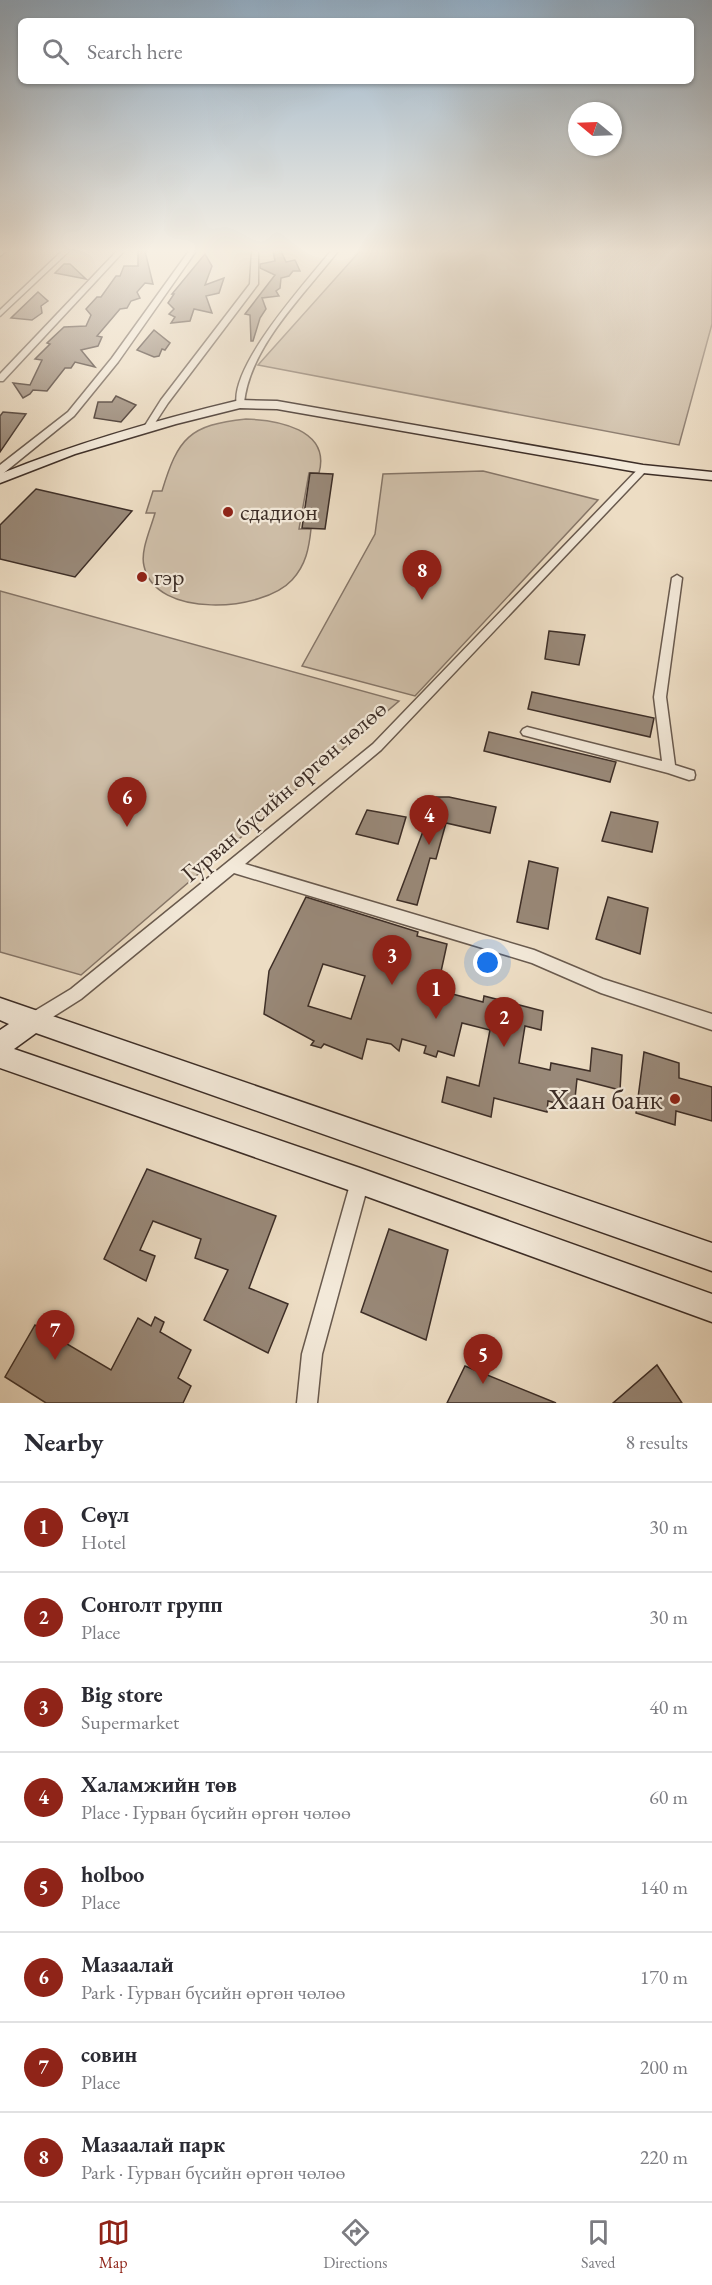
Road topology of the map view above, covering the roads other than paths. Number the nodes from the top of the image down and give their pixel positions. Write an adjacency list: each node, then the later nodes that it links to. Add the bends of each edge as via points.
1 (59, 316): 5 (street)
2 (147, 316): 9 (street, via 71,414)
3 (229, 316): 7 (street)
4 (283, 316): 6 (street, via 261,345 239,394)
5 (0, 379)
6 (240, 404): 7 (main road); 8 (main road, via 277,405)
7 (148, 427): 9 (main road)
8 (643, 469): 10 (main road); 15 (street, Гурван бүсийн өргөн чөлөө, via 377,747)
9 (1, 472)
10 (712, 476)
11 (677, 578): 13 (street, via 660,697)
12 (527, 732): 13 (street)
13 (669, 768): 14 (street)
14 (689, 775)
15 (232, 866): 17 (street, Гурван бүсийн өргөн чөлөө, via 76,994); 18 (street, via 534,957 601,987)
16 (0, 1009): 17 (main road)
17 (34, 1020): 19 (main road); 22 (main road)
18 (712, 1022)
19 (0, 1045)
20 (0, 1056): 21 (main road)
21 (360, 1180): 23 (main road); 24 (street, via 312,1354)
22 (712, 1257)
23 (712, 1308)
24 (307, 1403)

